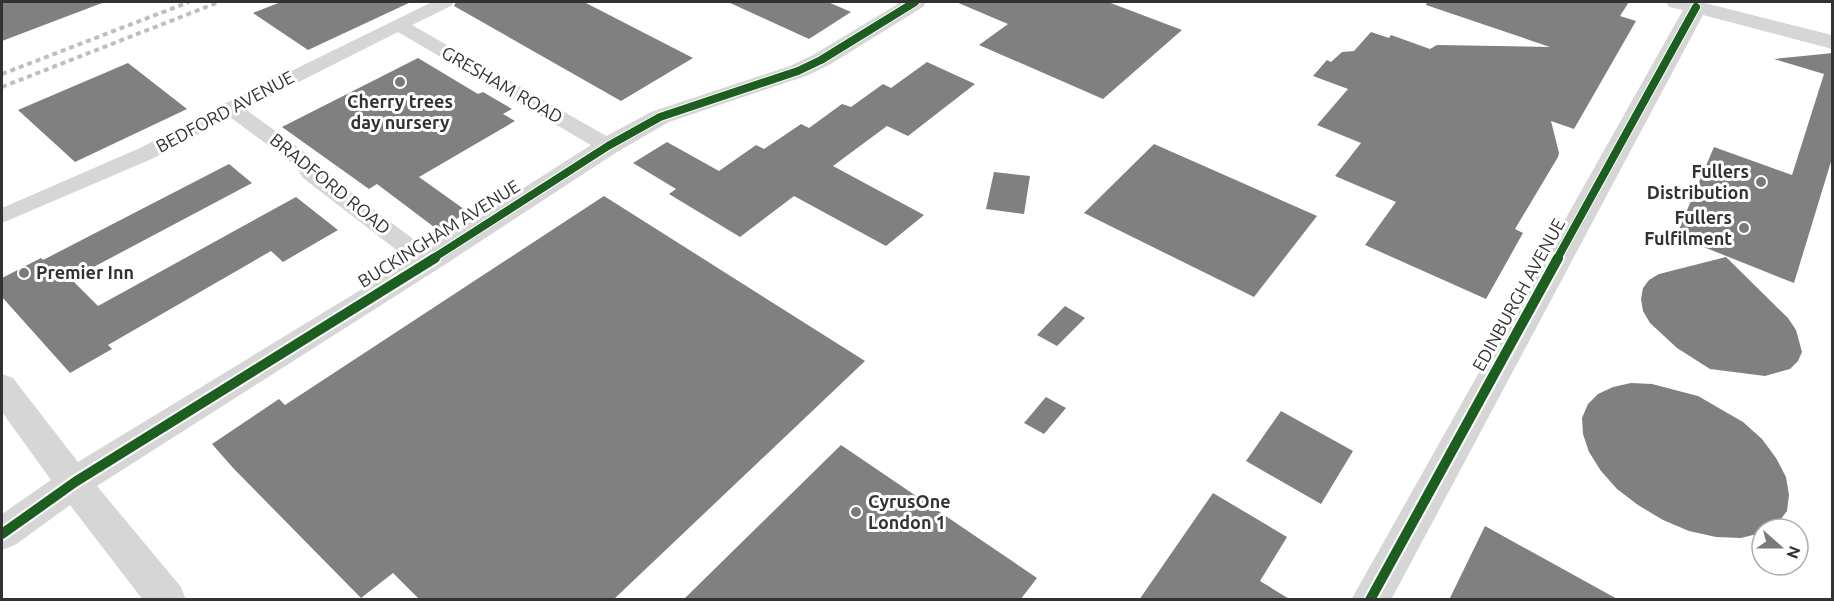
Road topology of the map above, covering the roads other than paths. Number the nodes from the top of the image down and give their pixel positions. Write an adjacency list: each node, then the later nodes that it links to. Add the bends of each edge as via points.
1 (444, 2): 4 (street, BEDFORD AVENUE)
2 (915, 2): 7 (street, BUCKINGHAM AVENUE, via 814,64 660,117)
3 (1687, 4): 5 (street); 14 (street, EDINBURGH AVENUE)
4 (397, 24): 6 (street, BEDFORD AVENUE); 7 (street, GRESHAM ROAD)
5 (1833, 42)
6 (231, 108): 8 (street, BEDFORD AVENUE, via 147,153); 9 (street, BRADFORD ROAD)
7 (608, 146): 9 (street, BUCKINGHAM AVENUE)
8 (2, 216)
9 (428, 262): 11 (street, BUCKINGHAM AVENUE)
10 (2, 387): 11 (street)
11 (75, 482): 12 (street, BUCKINGHAM AVENUE); 13 (street)
12 (2, 534)
13 (167, 600)
14 (1370, 600)

